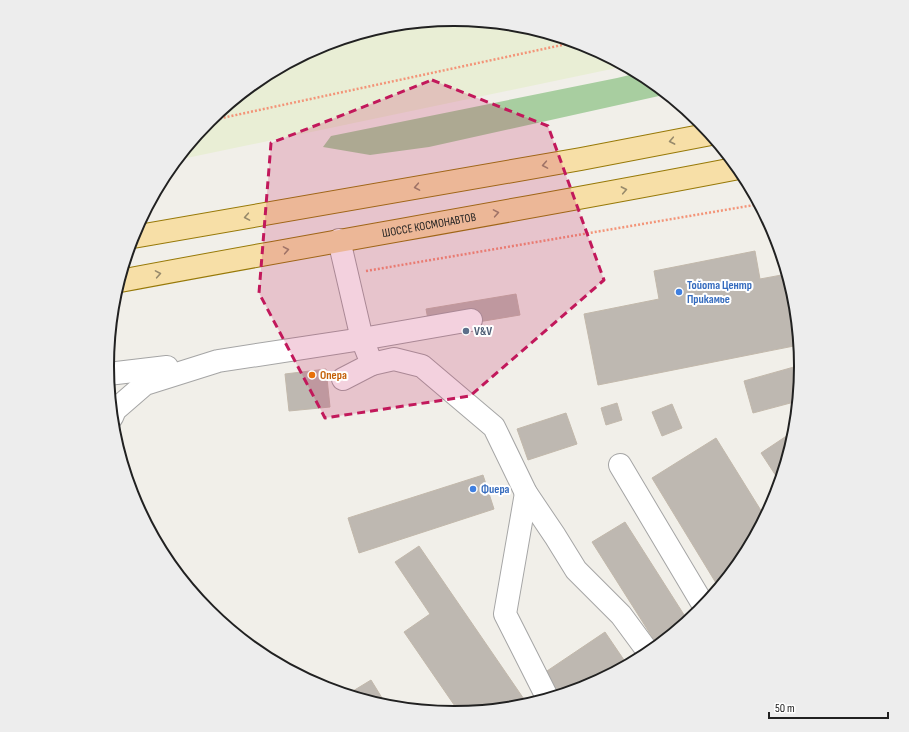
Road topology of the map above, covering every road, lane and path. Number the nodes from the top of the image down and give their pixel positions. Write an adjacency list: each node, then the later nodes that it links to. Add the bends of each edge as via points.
1 (565, 44): 2 (path)
2 (221, 119)
3 (704, 135): 6 (main road, one-way to 6)
4 (732, 169): 7 (main road, ШОССЕ КОСМОНАВТОВ, one-way to 4)
5 (754, 205): 8 (path)
6 (140, 236)
7 (339, 240): 9 (main road, ШОССЕ КОСМОНАВТОВ, one-way to 7); 11 (street)
8 (363, 272)
9 (126, 280)
10 (472, 320): 11 (street)
11 (362, 339): 12 (street); 13 (street)
12 (218, 361): 14 (street); 16 (street, via 145,384)
13 (372, 364): 15 (street); 18 (street, via 394,359 422,366 494,427)
14 (114, 373)
15 (343, 379)
16 (117, 408)
17 (620, 465): 19 (street)
18 (526, 492): 20 (street, via 576,570 621,615); 21 (street, via 505,614)
19 (701, 600)
20 (645, 648)
21 (545, 693)

